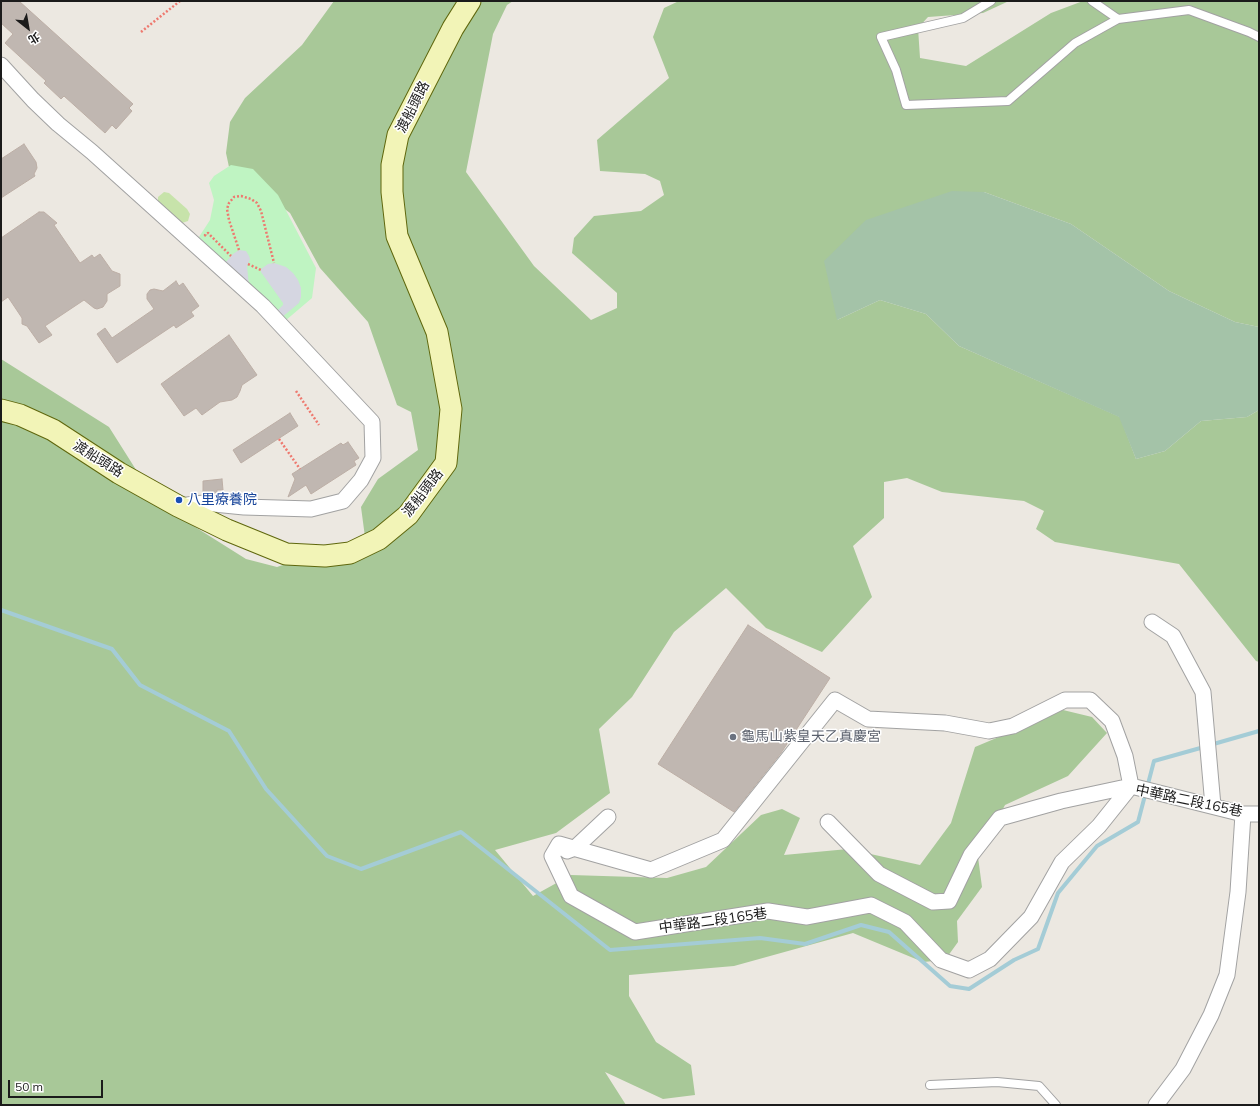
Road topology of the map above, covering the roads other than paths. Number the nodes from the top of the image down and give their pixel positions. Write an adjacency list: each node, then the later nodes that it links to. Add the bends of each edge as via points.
1 (470, 1): 8 (street, 渡船頭路, via 453,28 398,136 392,165 397,236 437,332 451,409 446,463 408,515 378,539 350,553 325,556 286,554)
2 (991, 1): 4 (lane, via 963,18 881,37 896,70 906,106 1008,101 1075,43)
3 (1092, 1): 4 (lane)
4 (1118, 19): 5 (lane, via 1189,10)
5 (1259, 37)
6 (1, 65): 8 (street, via 58,124 263,306 372,422 373,458 360,480 342,501 311,509 204,503)
7 (1, 410): 8 (street, 渡船頭路, via 20,415 53,430 119,473)
8 (178, 506)
9 (1152, 622): 11 (street, via 1173,636 1203,692)
10 (1135, 787): 11 (street, 中華路二段165巷); 15 (street, via 1062,801 1000,818 971,855 949,901 933,902 879,874); 16 (street, 中華路二段165巷, via 1112,721 1090,700 1065,700 1013,726 989,731 945,724 868,719 834,700 723,840 652,870); 16 (street, 中華路二段165巷, via 1062,862 1031,917 990,959 969,970 941,960 905,922 871,905 807,917 768,911 635,932 571,896 552,856 559,844)
11 (1213, 806): 12 (street, 中華路二段165巷)
12 (1243, 814): 13 (street, 中華路二段165巷); 19 (street, via 1238,892 1227,975 1183,1069)
13 (1259, 814)
14 (608, 817): 16 (street)
15 (828, 822)
16 (575, 848)
17 (930, 1085): 18 (lane, via 997,1082 1039,1086)
18 (1056, 1105)
19 (1156, 1105)

